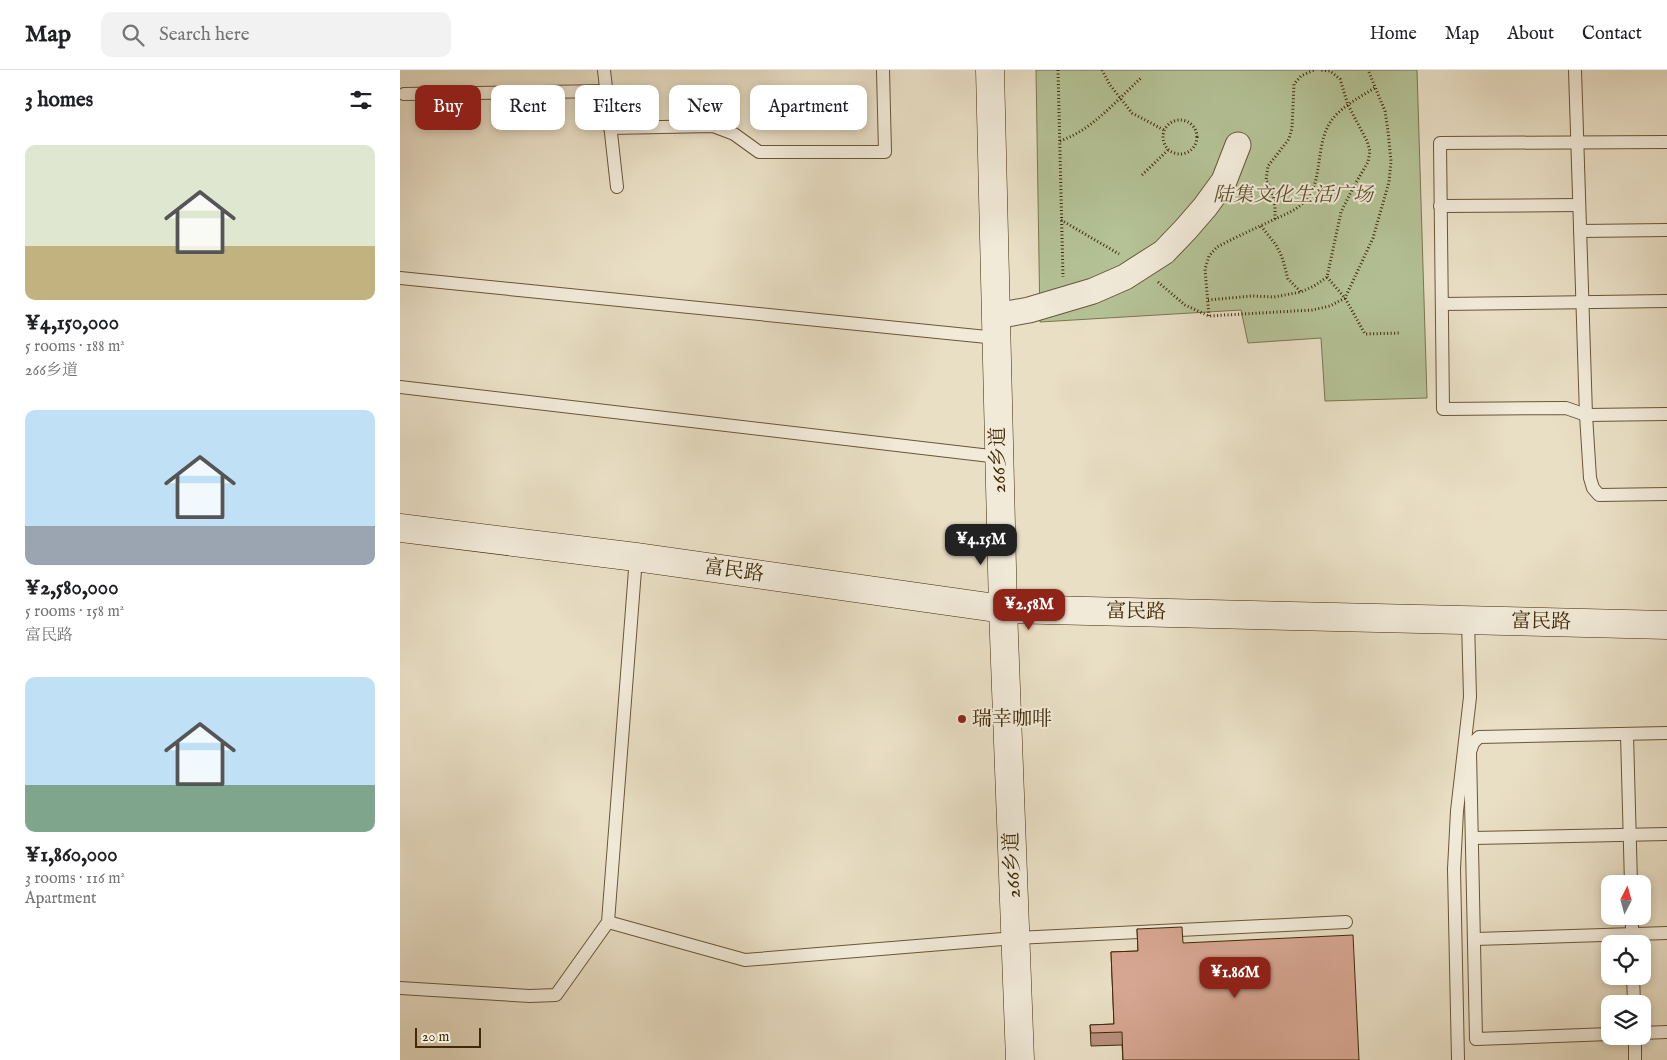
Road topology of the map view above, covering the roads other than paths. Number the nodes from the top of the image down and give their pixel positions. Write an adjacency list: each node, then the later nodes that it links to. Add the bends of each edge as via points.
1 (604, 70): 5 (lane)
2 (883, 70): 8 (lane, via 885,152 759,152 734,134 713,126)
3 (990, 70): 22 (street, 266乡道)
4 (1575, 70): 10 (lane)
5 (605, 85)
6 (575, 91): 7 (lane)
7 (404, 94)
8 (659, 127)
9 (610, 130): 13 (lane)
10 (1577, 142): 11 (lane); 14 (lane); 15 (lane, via 1440,143)
11 (1667, 142)
12 (1238, 145): 22 (street, via 1224,181 1168,249 1125,277 1093,291 1030,310)
13 (617, 187)
14 (1579, 205): 15 (lane); 17 (lane)
15 (1440, 206): 21 (lane)
16 (1667, 230): 17 (lane)
17 (1580, 231): 20 (lane)
18 (400, 278): 22 (lane)
19 (1667, 301): 20 (lane)
20 (1582, 302): 21 (lane); 25 (lane)
21 (1442, 304): 25 (lane, via 1443,409 1566,408)
22 (996, 327): 26 (street, 266乡道)
23 (400, 388): 26 (lane)
24 (1667, 414): 25 (lane)
25 (1586, 415): 27 (lane, via 1590,478 1599,495)
26 (1000, 457): 30 (street, 266乡道)
27 (1667, 494)
28 (400, 528): 29 (street, 富民路)
29 (636, 557): 30 (street, 富民路); 39 (lane)
30 (1003, 609): 31 (street, 富民路); 43 (street, 266乡道)
31 (1468, 621): 32 (street, 富民路); 52 (lane, via 1470,697 1454,869)
32 (1667, 625)
33 (1667, 733): 34 (lane)
34 (1627, 734): 35 (lane); 37 (lane, via 1479,738 1470,752)
35 (1629, 834): 36 (lane); 37 (lane); 38 (lane)
36 (1667, 834)
37 (1472, 838): 44 (lane)
38 (1631, 875)
39 (608, 922): 43 (lane, via 744,960); 46 (lane, via 556,995)
40 (1346, 922): 43 (lane)
41 (1667, 933): 42 (lane)
42 (1651, 936)
43 (1015, 938): 51 (street, 266乡道)
44 (1474, 939): 45 (lane); 49 (lane, via 1476,1039)
45 (1601, 939)
46 (400, 988)
47 (1667, 1032): 48 (lane)
48 (1651, 1033)
49 (1601, 1034)
50 (1635, 1045): 53 (lane)
51 (1020, 1060)
52 (1458, 1060)
53 (1635, 1060)

